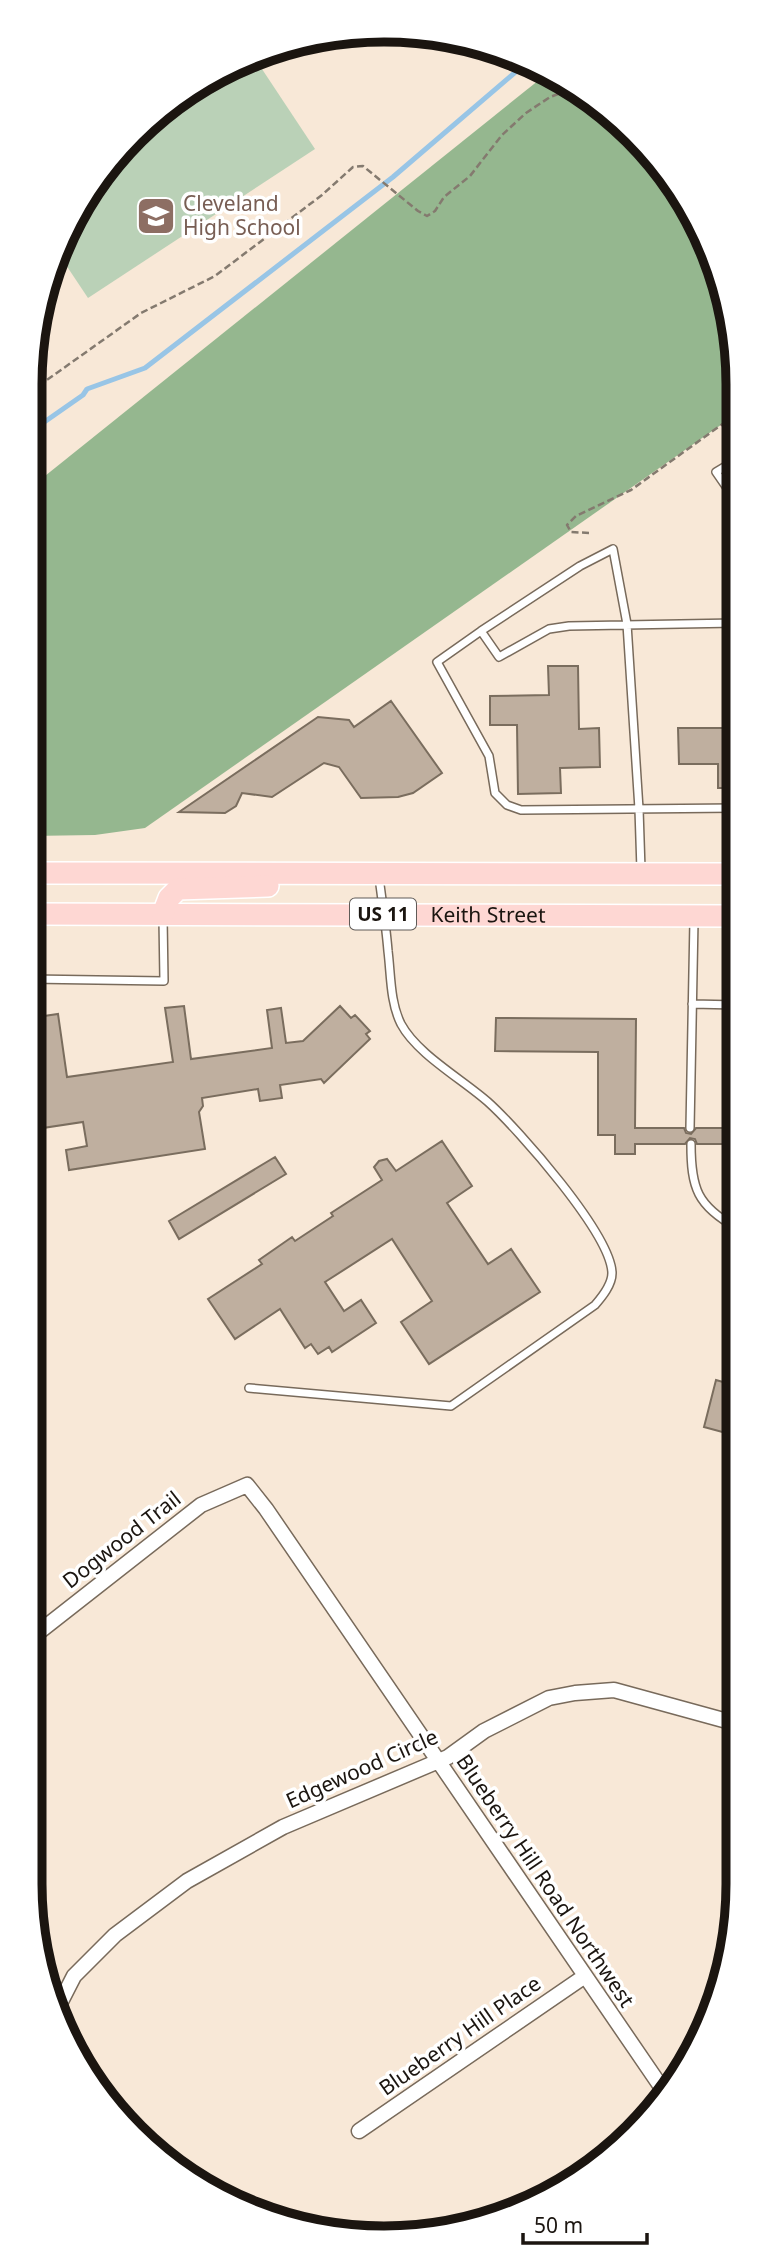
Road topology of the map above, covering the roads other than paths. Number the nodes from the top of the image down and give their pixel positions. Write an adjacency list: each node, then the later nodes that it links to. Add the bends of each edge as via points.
1 (726, 466): 2 (lane, via 716,472)
2 (726, 486)
3 (726, 623): 4 (lane)
4 (627, 624): 5 (lane, via 549,629 499,657); 5 (lane, via 613,549); 7 (lane)
5 (481, 631): 7 (lane, via 437,662 489,756 495,793 507,806 521,810)
6 (726, 807): 7 (lane)
7 (639, 809): 11 (lane)
8 (314, 872): 9 (main road, Keith Street / US 11); 10 (main road, Keith Street / US 11); 14 (main road, via 275,886 178,889)
9 (42, 873)
10 (378, 873): 11 (main road, Keith Street / US 11); 15 (lane)
11 (641, 874): 12 (main road, Keith Street / US 11)
12 (726, 874)
13 (42, 914): 14 (main road, Keith Street / US 11)
14 (163, 914): 15 (main road, Keith Street / US 11); 18 (lane, via 164,981)
15 (384, 914): 16 (main road, Keith Street / US 11); 24 (lane, via 393,999 402,1027 530,1144 592,1227 612,1273 595,1305 451,1406)
16 (694, 915): 17 (main road, Keith Street / US 11); 19 (lane)
17 (726, 916)
18 (42, 979)
19 (692, 1004): 20 (lane); 21 (lane)
20 (726, 1005)
21 (690, 1128)
22 (691, 1144): 23 (lane, via 694,1189)
23 (726, 1222)
24 (249, 1388)
25 (247, 1485): 26 (street, Dogwood Trail, via 201,1505); 28 (street, Blueberry Hill Road Northwest)
26 (42, 1630)
27 (726, 1721): 28 (street, Edgewood Circle, via 614,1690 575,1693 518,1712)
28 (438, 1761): 29 (street, Blueberry Hill Road Northwest); 30 (street, Edgewood Circle, via 283,1827 187,1881 115,1935 74,1976)
29 (584, 1976): 31 (street, Blueberry Hill Road Northwest); 32 (street, Blueberry Hill Place)
30 (62, 1999)
31 (660, 2085)
32 (359, 2131)

